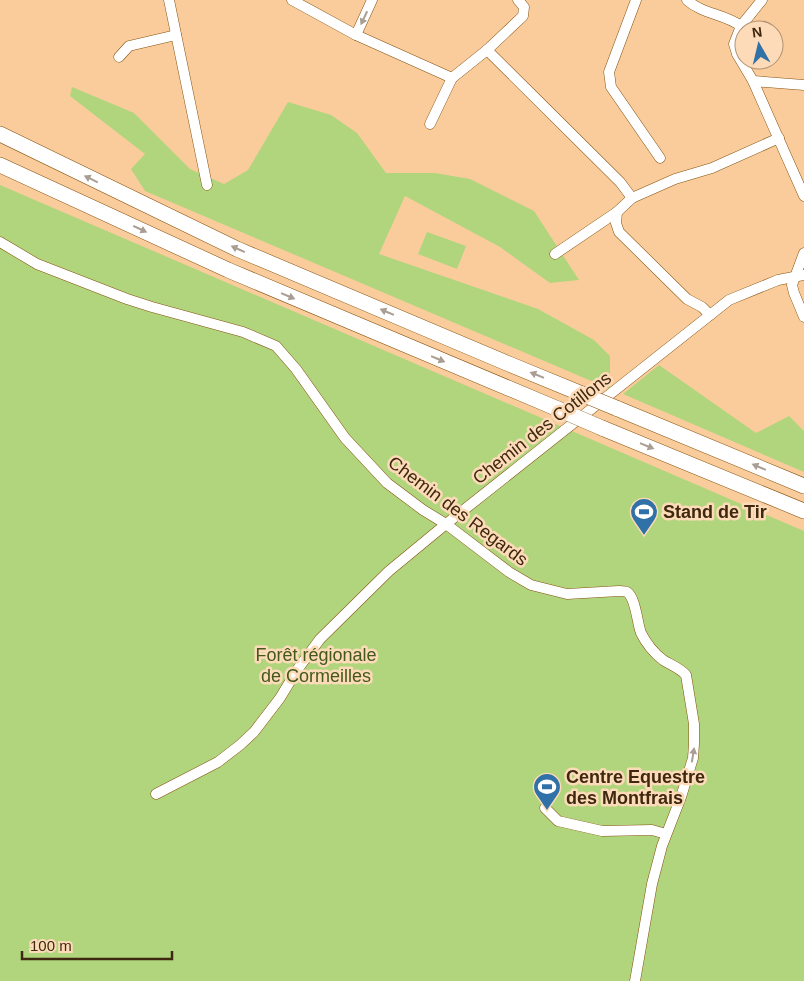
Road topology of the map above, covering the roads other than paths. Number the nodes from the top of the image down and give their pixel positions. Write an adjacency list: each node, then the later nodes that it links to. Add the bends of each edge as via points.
1 (169, 0): 10 (street)
2 (292, 0): 11 (street)
3 (372, 0): 11 (street, one-way to 11)
4 (518, 0): 12 (street, via 524,7 523,16)
5 (636, 0): 21 (street, via 609,72 611,87)
6 (762, 0): 8 (street)
7 (691, 2): 9 (street, via 699,9)
8 (746, 20)
9 (734, 22)
10 (176, 35): 13 (street, via 129,46); 23 (street)
11 (356, 35): 15 (street)
12 (487, 50): 15 (street); 25 (street, via 620,182)
13 (120, 57)
14 (746, 70): 16 (street)
15 (452, 78): 18 (street)
16 (753, 81): 17 (street); 20 (street)
17 (804, 85)
18 (430, 124)
19 (0, 134): 33 (highway, one-way to 19, bridge, via 237,249)
20 (779, 138): 24 (street); 25 (street)
21 (660, 158)
22 (0, 165): 34 (highway, one-way to 34, bridge, via 228,270)
23 (208, 185)
24 (804, 196)
25 (632, 198): 26 (street)
26 (617, 212): 29 (street); 31 (street, via 619,232 687,299)
27 (0, 242): 35 (street, Chemin des Regards, via 37,264 128,300 243,332 276,346 296,368 346,438 387,483)
28 (804, 253): 30 (street)
29 (555, 254)
30 (799, 276): 31 (street, Chemin des Cotillons, via 778,280 729,300); 32 (street, via 792,285)
31 (710, 315): 35 (street, Chemin des Cotillons)
32 (804, 317)
33 (804, 486)
34 (804, 511)
35 (446, 524): 36 (street, Chemin des Cotillons, via 389,571 320,639 254,732 218,762); 38 (street, Chemin des Regards, one-way to 35, via 693,758 694,724 686,675 656,654 645,640 628,593 567,594 531,585)
36 (156, 794)
37 (544, 808): 38 (street, via 558,821 602,831 652,830)
38 (666, 834): 39 (street, via 652,884)
39 (635, 981)

